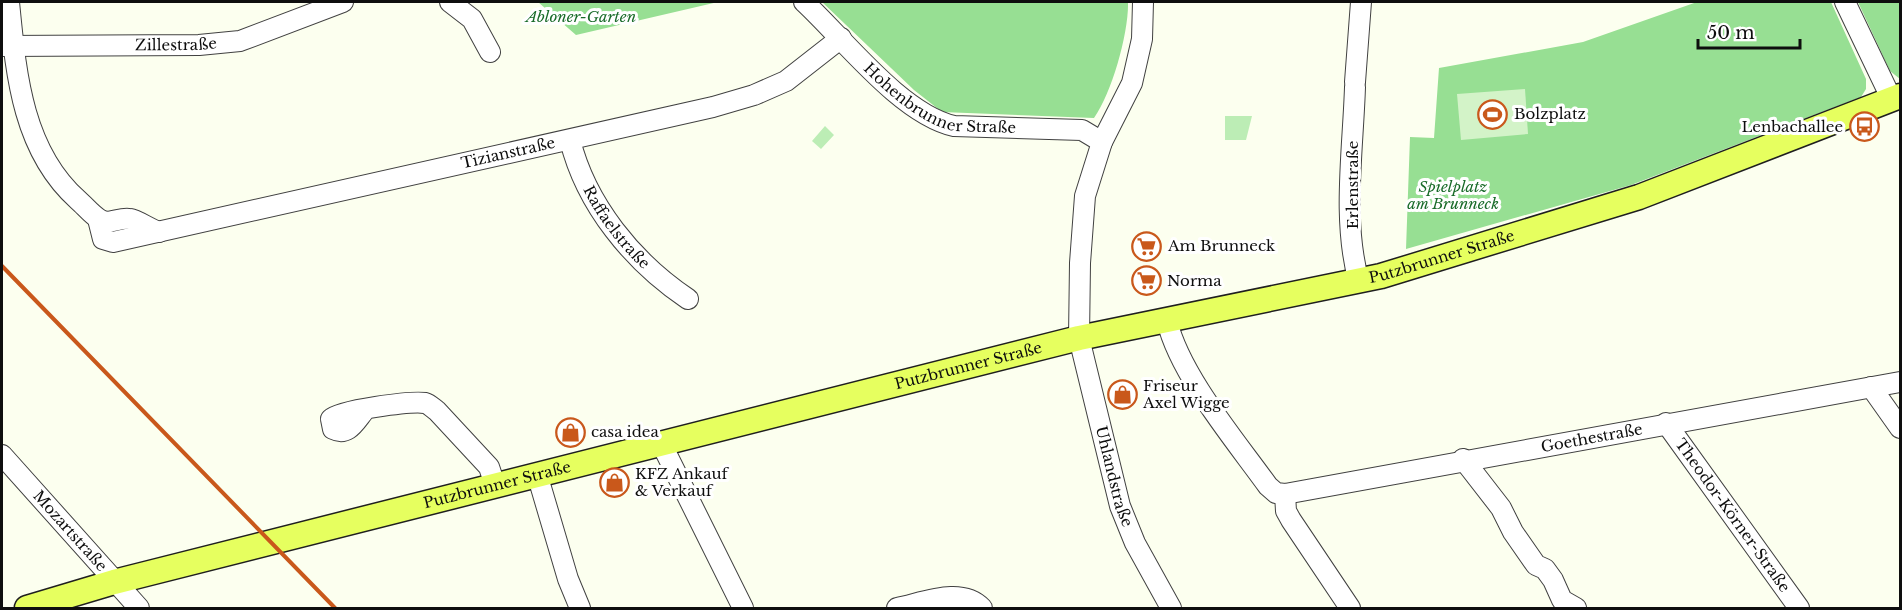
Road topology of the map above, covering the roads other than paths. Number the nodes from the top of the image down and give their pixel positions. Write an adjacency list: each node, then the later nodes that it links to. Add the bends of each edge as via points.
1 (9, 2): 9 (street, Tizianstraße)
2 (343, 2): 9 (street, Zillestraße, via 240,41 199,45)
3 (450, 2): 10 (street, via 472,20)
4 (804, 2): 8 (street, Hohenbrunner Straße)
5 (1143, 2): 13 (street, Uhlandstraße, via 1142,39 1132,83)
6 (1361, 2): 14 (street, Erlenstraße, via 1351,206 1353,258)
7 (1845, 2): 11 (street)
8 (841, 38): 12 (street, Tizianstraße, via 786,81 753,95); 13 (street, Hohenbrunner Straße, via 859,59 939,123 1082,130)
9 (8, 46): 12 (street, Tizianstraße, via 26,112 50,171 98,219 103,239 108,242)
10 (490, 52)
11 (1896, 98): 14 (main road, Putzbrunner Straße, via 1639,197)
12 (570, 140): 15 (street, Raffaelstraße, via 585,186 608,221 661,281)
13 (1102, 142): 17 (street, Uhlandstraße, via 1085,196)
14 (1359, 282): 16 (main road, Putzbrunner Straße)
15 (688, 299)
16 (1167, 321): 17 (main road, Putzbrunner Straße); 28 (street, via 1183,364 1214,410 1268,486)
17 (1079, 338): 23 (main road, Putzbrunner Straße); 36 (street, Uhlandstraße, via 1120,506)
18 (1900, 382): 19 (street, Goethestraße)
19 (1870, 387): 21 (street, Goethestraße); 22 (street)
20 (365, 410): 27 (street, via 427,404 489,467)
21 (1666, 423): 25 (street, Goethestraße); 39 (street, Theodor-Körner-Straße)
22 (1900, 428)
23 (661, 443): 26 (main road, Putzbrunner Straße); 34 (street)
24 (2, 455): 29 (street, Mozartstraße)
25 (1463, 459): 28 (street, Goethestraße); 38 (street, via 1501,508 1536,565 1553,580 1562,600)
26 (537, 474): 27 (main road, Putzbrunner Straße); 33 (street)
27 (495, 485): 29 (main road, Putzbrunner Straße)
28 (1285, 494): 37 (street, via 1291,520)
29 (114, 582): 31 (main road, Putzbrunner Straße); 32 (street, Mozartstraße)
30 (976, 604): 35 (street, via 952,596)
31 (27, 609)
32 (139, 609)
33 (580, 609)
34 (743, 609)
35 (897, 609)
36 (1171, 609)
37 (1350, 609)
38 (1575, 609)
39 (1799, 609)

